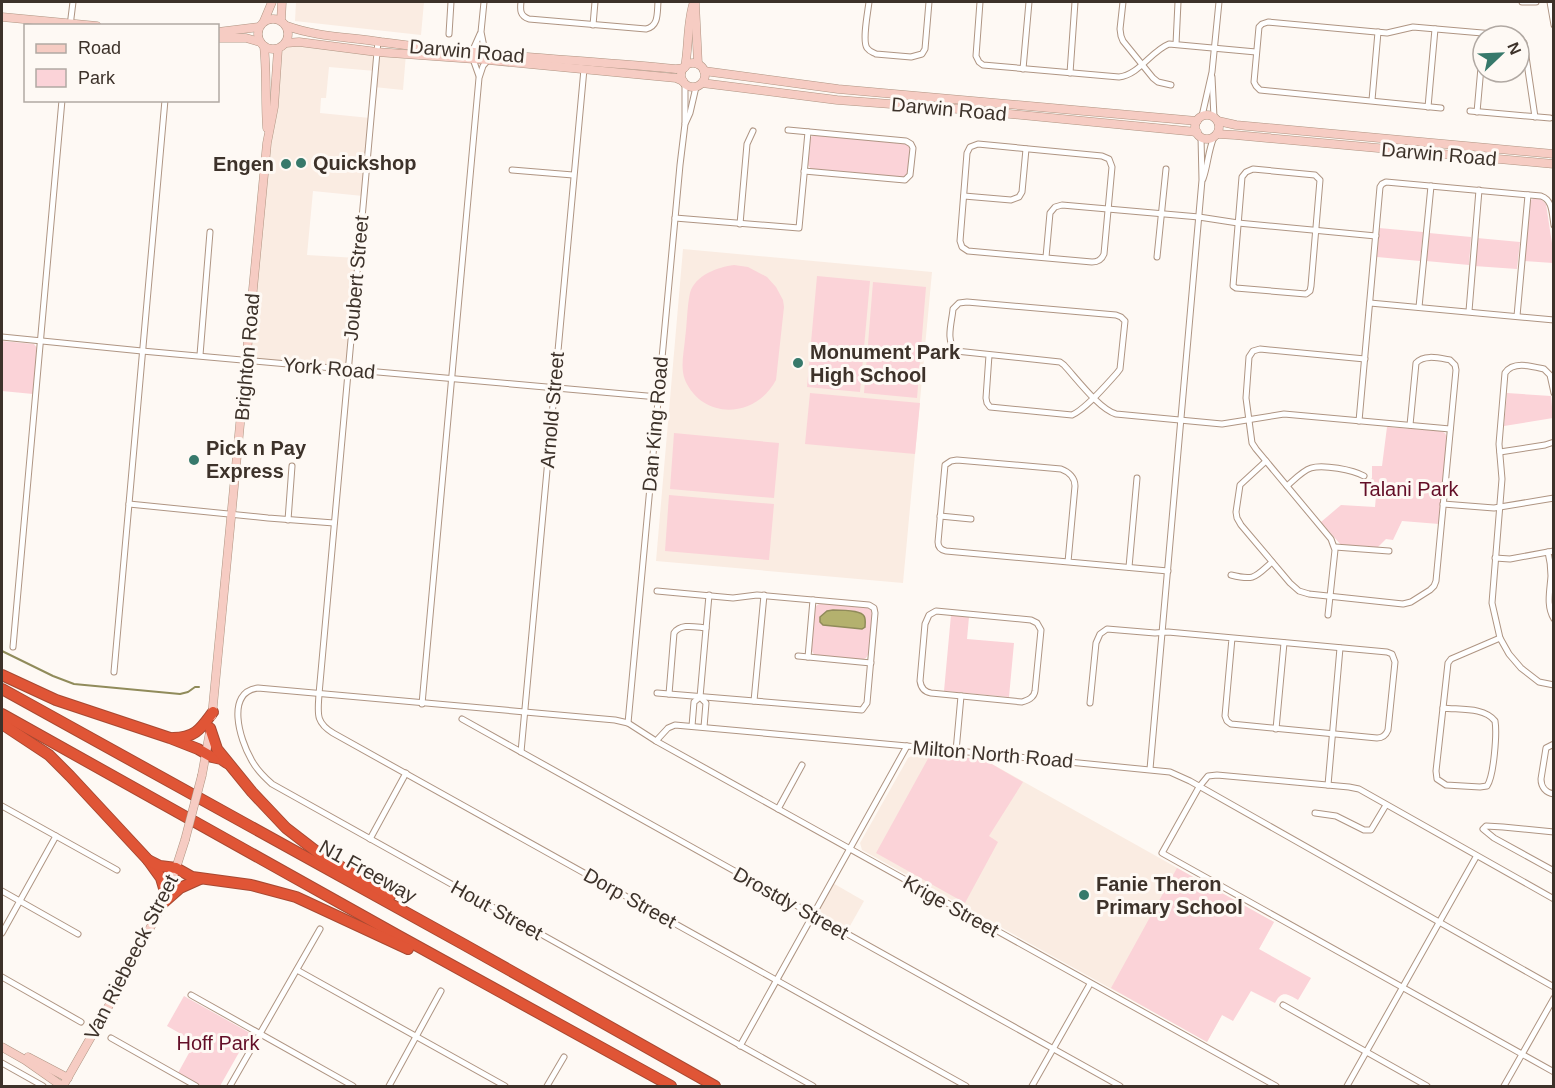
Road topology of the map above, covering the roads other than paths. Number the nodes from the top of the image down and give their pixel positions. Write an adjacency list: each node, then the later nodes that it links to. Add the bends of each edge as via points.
1 (73, 2): 23 (street)
2 (272, 2): 24 (street)
3 (282, 2): 22 (street)
4 (451, 2): 32 (street)
5 (484, 2): 29 (street)
6 (521, 2): 25 (street, via 526,18)
7 (595, 2): 25 (street)
8 (658, 2): 25 (street, via 655,23 649,29)
9 (694, 2): 44 (street); 46 (street)
10 (869, 2): 11 (street, via 867,47 876,54 911,57 925,49)
11 (930, 2)
12 (980, 2): 48 (street, via 976,56 979,62)
13 (1029, 2): 48 (street)
14 (1075, 2): 51 (street)
15 (1123, 2): 45 (street, via 1121,36)
16 (1178, 2): 37 (street)
17 (1219, 2): 38 (street)
18 (1522, 2): 19 (street)
19 (1536, 2)
20 (1550, 2): 26 (street)
21 (2, 17): 23 (street)
22 (284, 23): 24 (street, via 273,18); 34 (street, Darwin Road, via 300,31); 35 (street, via 289,35)
23 (70, 24)
24 (262, 24): 28 (street); 36 (street, via 258,37)
25 (593, 25)
26 (1554, 25)
27 (1435, 29): 30 (street, via 1413,27 1393,33); 31 (street); 61 (street)
28 (219, 32)
29 (481, 32): 42 (street); 43 (street)
30 (1378, 32): 41 (street, via 1266,22 1258,29); 58 (street)
31 (1471, 33)
32 (448, 34)
33 (219, 38): 36 (street, via 246,38)
34 (378, 41): 40 (street, Joubert Street); 42 (street, Darwin Road)
35 (286, 43): 39 (street); 40 (street, Darwin Road)
36 (262, 44): 39 (street); 75 (street, Brighton Road)
37 (1176, 44): 38 (street); 45 (street, via 1164,46)
38 (1215, 47): 41 (street); 50 (street)
39 (278, 49): 75 (street, Brighton Road)
40 (377, 52): 42 (street, Darwin Road); 112 (street, Joubert Street)
41 (1256, 52): 58 (street, via 1254,82 1260,90)
42 (473, 55): 43 (street, Darwin Road); 52 (street)
43 (486, 56): 46 (street, Darwin Road); 47 (street, Darwin Road); 52 (street)
44 (698, 64): 46 (street); 49 (street)
45 (1142, 64): 51 (street, via 1125,77); 57 (street, via 1158,82)
46 (685, 67): 53 (street)
47 (584, 69): 53 (street, Darwin Road); 82 (street, Arnold Street)
48 (1023, 69): 51 (street)
49 (705, 71): 56 (street); 67 (street, Darwin Road, via 838,89)
50 (1212, 72): 67 (street); 68 (street)
51 (1070, 73)
52 (479, 78): 113 (street)
53 (684, 82): 56 (street, via 688,86); 69 (street, Dan King Road)
54 (1480, 84): 64 (street)
55 (1530, 84): 65 (street)
56 (699, 85): 69 (street, Dan King Road); 73 (street, Darwin Road)
57 (1171, 85)
58 (1372, 100): 61 (street)
59 (62, 102): 106 (street)
60 (165, 102): 107 (street)
61 (1428, 107): 62 (street)
62 (1441, 108)
63 (1470, 111): 64 (street)
64 (1477, 112): 65 (street)
65 (1535, 117): 66 (street)
66 (1550, 118)
67 (1200, 119): 68 (street, via 1210,115); 73 (street, via 1196,125)
68 (1216, 119): 74 (street, via 1219,128); 77 (street, Darwin Road, via 1236,125)
69 (686, 124): 91 (street, Dan King Road)
70 (788, 130): 72 (street)
71 (753, 131): 93 (street, via 747,144)
72 (808, 132): 81 (street); 81 (street, via 906,141 913,150 910,175 903,180)
73 (1199, 134): 74 (street, via 1208,139); 83 (street)
74 (1215, 136): 78 (street, Darwin Road); 83 (street)
75 (267, 138): 111 (street, Brighton Road)
76 (1026, 149): 87 (street, via 1019,197 1011,200); 87 (street, via 978,144 970,147); 88 (street, via 1107,158 1112,166)
77 (1554, 154)
78 (1554, 164)
79 (1166, 169): 89 (street)
80 (512, 170): 82 (street)
81 (804, 171): 93 (street, via 799,228)
82 (573, 175): 114 (street, Arnold Street)
83 (1202, 180): 90 (street)
84 (1431, 186): 85 (street); 97 (street, via 1382,184); 101 (street)
85 (1479, 190): 86 (street); 102 (street)
86 (1528, 195): 94 (street, via 1547,199); 103 (street)
87 (964, 196): 98 (street, via 960,245 964,249)
88 (1108, 209): 89 (street); 98 (street, via 1055,207 1050,213); 98 (street, via 1104,254 1100,260)
89 (1161, 214): 90 (street); 99 (street)
90 (1199, 217): 92 (street); 119 (street)
91 (675, 218): 93 (street); 116 (street, Dan King Road)
92 (1238, 223): 95 (street); 95 (street, via 1242,177 1246,172 1253,169 1315,175 1321,182); 95 (street, via 1233,285 1236,288 1308,292)
93 (740, 224)
94 (1554, 225)
95 (1316, 231): 97 (street)
96 (210, 232): 109 (street)
97 (1376, 236): 100 (street)
98 (1046, 257)
99 (1157, 257)
100 (1370, 303): 101 (street); 110 (street)
101 (1419, 307): 102 (street)
102 (1469, 311): 103 (street)
103 (1517, 316): 104 (street)
104 (1554, 320)
105 (2, 337): 106 (street, York Road)
106 (40, 341): 107 (street, York Road); 160 (street)
107 (142, 351): 109 (street, York Road); 131 (street)
108 (989, 355): 117 (street, via 1060,362); 117 (street, via 986,398 990,407 1072,415); 117 (street, via 953,349 953,309 959,303 1121,317 1126,325 1121,365)
109 (200, 356): 111 (street, York Road)
110 (1365, 359): 118 (street, via 1256,350 1249,357); 120 (street)
111 (246, 360): 112 (street, York Road); 134 (street, Brighton Road)
112 (348, 370): 113 (street, York Road); 138 (street, Joubert Street)
113 (451, 378): 114 (street, York Road); 176 (street)
114 (554, 388): 116 (street, York Road); 179 (street, Arnold Street)
115 (1554, 393): 124 (street, via 1550,375 1544,369 1515,365 1506,370)
116 (658, 397): 182 (street, Dan King Road)
117 (1093, 397): 119 (street, via 1111,413)
118 (1248, 420): 119 (street, via 1222,424); 120 (street, via 1284,414); 125 (street, via 1252,443)
119 (1181, 421): 146 (street)
120 (1359, 421): 121 (street)
121 (1410, 425): 122 (street); 122 (street, via 1416,365 1426,357 1455,365)
122 (1450, 429): 132 (street)
123 (1554, 442): 124 (street)
124 (1500, 452): 133 (street)
125 (1266, 461): 129 (street); 144 (street, via 1240,485 1236,512 1239,522)
126 (292, 466): 137 (street)
127 (1364, 476): 129 (street, via 1353,470 1314,467)
128 (1137, 478): 145 (street)
129 (1287, 486): 139 (street)
130 (1554, 498): 133 (street)
131 (129, 504): 134 (street); 165 (street)
132 (1443, 504): 133 (street); 151 (street, via 1436,582 1432,588 1405,604)
133 (1500, 508): 142 (street)
134 (231, 515): 137 (street); 178 (street, Brighton Road)
135 (940, 516): 136 (street); 143 (street, via 938,542 942,550); 143 (street, via 944,468 951,461 1064,470 1075,482)
136 (971, 519)
137 (288, 520): 138 (street)
138 (334, 523): 170 (street, Joubert Street)
139 (1335, 548): 140 (street); 151 (street)
140 (1389, 551)
141 (1551, 552): 142 (street); 154 (street, via 1548,594)
142 (1495, 558): 158 (street, via 1492,603)
143 (1068, 562): 145 (street)
144 (1272, 562): 147 (street, via 1251,578); 151 (street, via 1299,591)
145 (1130, 567): 146 (street)
146 (1168, 571): 156 (street)
147 (1232, 575)
148 (657, 591): 150 (street)
149 (764, 595): 150 (street); 152 (street); 174 (street)
150 (709, 596): 155 (street)
151 (1330, 597): 153 (street)
152 (813, 600): 163 (street); 164 (street, via 872,607 875,612)
153 (1328, 615)
154 (1554, 619)
155 (706, 628): 171 (street, via 682,626 674,633); 173 (street)
156 (1162, 632): 157 (street); 175 (street, via 1110,629 1100,634); 198 (street)
157 (1232, 638): 159 (street); 187 (street, via 1226,719 1234,725)
158 (1500, 638): 167 (street, via 1521,668 1539,682); 177 (street, via 1451,659)
159 (1284, 643): 161 (street); 187 (street)
160 (13, 647)
161 (1340, 648): 188 (street); 188 (street, via 1387,652 1395,662 1386,734 1377,738)
162 (798, 656): 163 (street)
163 (808, 657): 164 (street)
164 (871, 663): 174 (street, via 867,703 861,710)
165 (114, 672)
166 (2, 675): 189 (highway, via 64,703)
167 (1554, 685)
168 (2, 689): 226 (highway, N1 Freeway)
169 (657, 693): 171 (street)
170 (319, 694): 176 (street); 199 (street, Dorp Street, via 318,717 325,729); 209 (street, Hout Street, via 258,688 246,691 240,701 240,734 248,754 272,784)
171 (669, 694): 173 (street)
172 (961, 696): 172 (street, via 925,691 920,681 929,615 936,611 959,613 1031,620 1039,625 1035,691 1031,698 1022,702); 193 (street)
173 (700, 697): 174 (street); 184 (street, via 694,702); 185 (street, via 706,703)
174 (754, 701)
175 (1090, 703)
176 (422, 704): 179 (street)
177 (1443, 708): 177 (street, via 1437,779 1446,785 1487,786 1495,721 1482,712)
178 (213, 712): 186 (street, Brighton Road); 189 (highway, via 195,734)
179 (524, 712): 182 (street); 194 (street, Arnold Street)
180 (2, 714): 228 (highway, N1 Freeway)
181 (462, 719): 194 (street, Drostdy Street)
182 (628, 723): 190 (street, Krige Street)
183 (2, 724): 212 (highway, via 55,761)
184 (692, 726): 185 (street, Milton North Road); 190 (street, Milton North Road, via 672,725)
185 (704, 727): 192 (street, Milton North Road)
186 (210, 728): 195 (street, Brighton Road); 196 (highway, via 215,746)
187 (1276, 729): 188 (street)
188 (1332, 734): 200 (street)
189 (170, 738): 195 (highway)
190 (656, 741): 205 (street, Krige Street)
191 (1554, 744): 202 (street, via 1546,748 1541,784)
192 (907, 746): 193 (street, Milton North Road); 210 (street)
193 (956, 751): 198 (street, Milton North Road)
194 (521, 752): 221 (street, Drostdy Street)
195 (206, 754): 196 (highway); 213 (street, Van Riebeeck Street, bridge)
196 (228, 763): 226 (highway, via 280,822 307,846)
197 (802, 765): 205 (street)
198 (1150, 769): 201 (street, Milton North Road, via 1170,772)
199 (406, 773): 209 (street); 230 (street, Dorp Street)
200 (1328, 785): 201 (street, via 1217,775 1206,777); 203 (street, via 1359,789)
201 (1199, 788): 222 (street, Milton North Road); 232 (street, via 1162,853)
202 (1554, 794)
203 (1386, 805): 206 (street, via 1369,831 1336,816); 211 (street)
204 (2, 806): 208 (street)
205 (778, 809): 210 (street, Krige Street)
206 (1315, 813)
207 (1554, 832): 215 (street, via 1503,826 1484,829)
208 (56, 836): 214 (street); 220 (street)
209 (370, 839): 242 (street, Hout Street)
210 (849, 849): 221 (street); 231 (street, Krige Street)
211 (1476, 857): 219 (street); 222 (street)
212 (148, 860): 213 (highway); 218 (highway, via 160,878)
213 (176, 867): 216 (highway); 218 (street, Van Riebeeck Street)
214 (117, 870)
215 (1554, 871)
216 (200, 879): 218 (highway); 228 (highway, via 251,885 296,897)
217 (2, 891): 220 (street)
218 (164, 899): 251 (street, Van Riebeeck Street)
219 (1554, 899)
220 (19, 902): 224 (street); 225 (street)
221 (813, 915): 230 (street); 244 (street, Drostdy Street)
222 (1439, 922): 232 (street); 233 (street, Milton North Road)
223 (320, 929): 227 (street)
224 (2, 933)
225 (78, 934)
226 (463, 944): 261 (highway, N1 Freeway)
227 (297, 970): 239 (street); 240 (street)
228 (466, 974): 260 (highway, N1 Freeway)
229 (2, 977): 238 (street)
230 (776, 980): 242 (street); 263 (street, Dorp Street)
231 (1090, 984): 244 (street); 266 (street, Krige Street)
232 (1403, 987): 245 (street); 246 (street)
233 (1554, 987)
234 (441, 991): 240 (street)
235 (191, 995): 239 (street)
236 (1554, 998): 246 (street)
237 (1283, 1005): 245 (street)
238 (81, 1022)
239 (260, 1035): 255 (street); 256 (street)
240 (416, 1037): 257 (street); 258 (street)
241 (111, 1038): 254 (street)
242 (740, 1046): 262 (street, Hout Street)
243 (2, 1047): 247 (street)
244 (1053, 1049): 264 (street); 265 (street, Drostdy Street)
245 (1366, 1052): 267 (street); 268 (street)
246 (1522, 1054): 250 (street); 269 (street)
247 (17, 1055): 251 (street); 253 (street)
248 (564, 1057): 259 (street)
249 (2, 1063): 252 (street)
250 (1554, 1072)
251 (68, 1078): 253 (street, Van Riebeeck Street)
252 (43, 1086)
253 (63, 1086)
254 (196, 1086)
255 (230, 1086)
256 (353, 1086)
257 (389, 1086)
258 (505, 1086)
259 (547, 1086)
260 (671, 1086)
261 (715, 1086)
262 (813, 1086)
263 (966, 1086)
264 (1032, 1086)
265 (1120, 1086)
266 (1276, 1086)
267 (1347, 1086)
268 (1427, 1086)
269 (1504, 1086)

